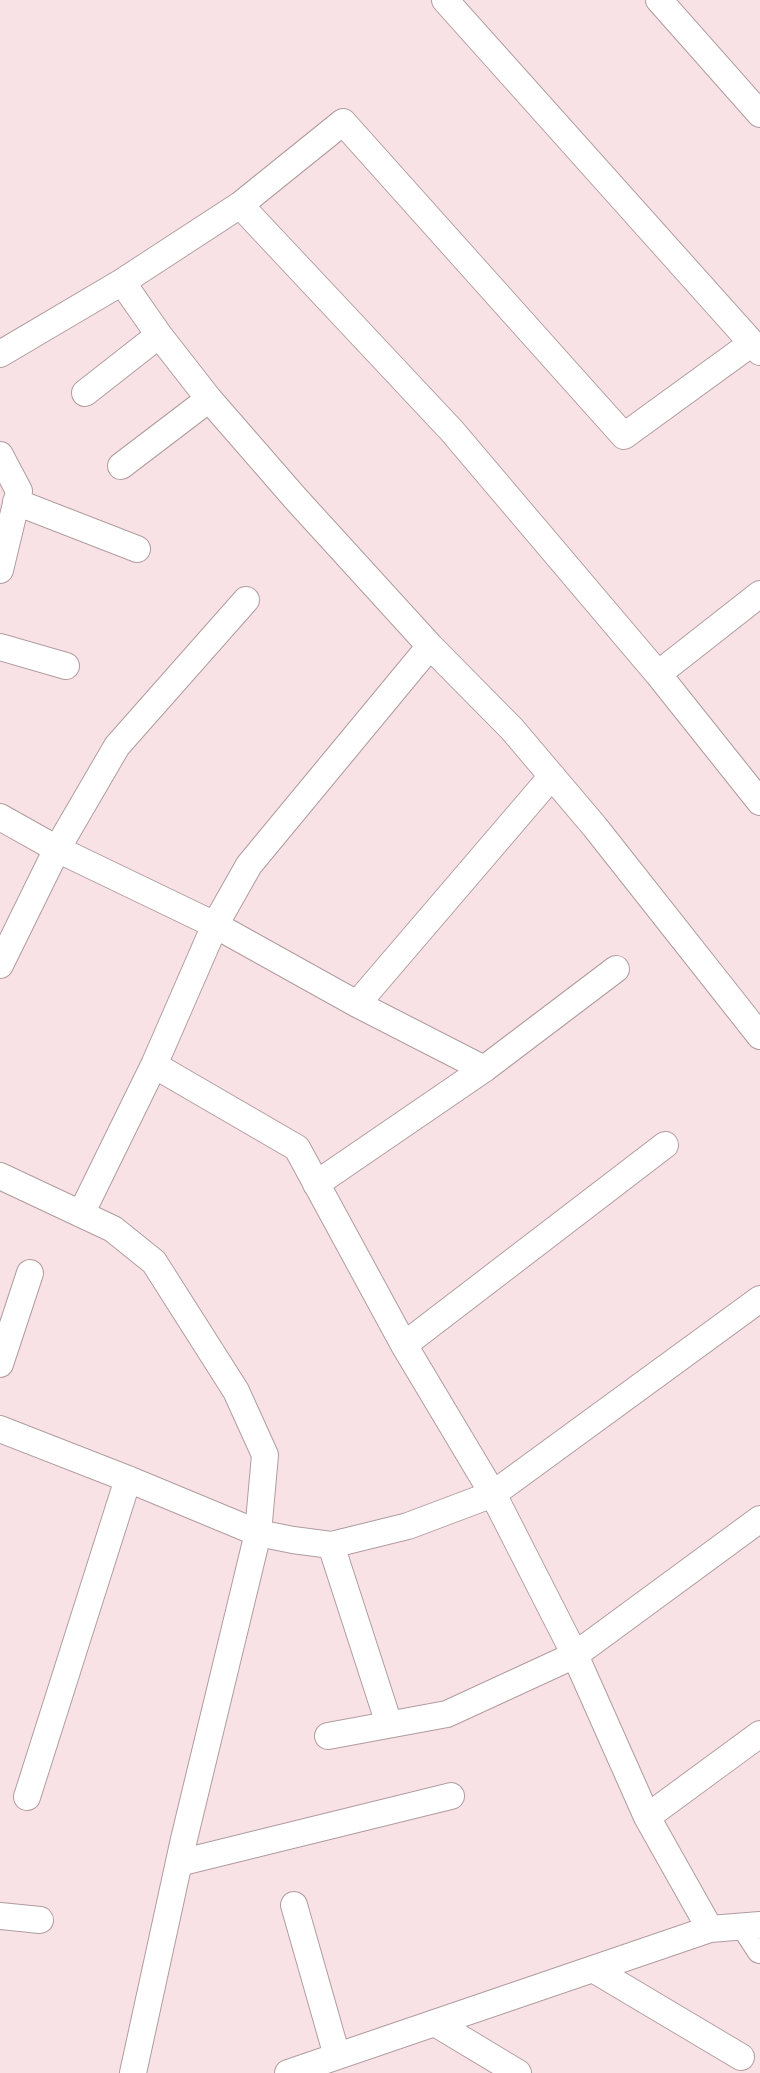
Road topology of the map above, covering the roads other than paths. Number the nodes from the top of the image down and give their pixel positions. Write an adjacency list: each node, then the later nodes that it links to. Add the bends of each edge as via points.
1 (445, 0): 7 (street)
2 (659, 0): 3 (street)
3 (760, 114)
4 (240, 205): 5 (street); 7 (street, via 343,122 624,436); 21 (street, via 452,431)
5 (122, 282): 6 (street); 8 (street)
6 (159, 335): 9 (street); 10 (street)
7 (756, 347)
8 (0, 354)
9 (85, 393)
10 (209, 399): 12 (street); 18 (street)
11 (0, 455): 13 (street, via 19,491)
12 (121, 466)
13 (16, 502): 14 (street); 15 (street)
14 (137, 549)
15 (0, 570)
16 (760, 594): 21 (street)
17 (246, 600): 25 (street, via 117,746)
18 (430, 646): 22 (street, via 513,729); 26 (street, via 249,865)
19 (0, 647): 20 (street)
20 (66, 666)
21 (658, 674): 23 (street)
22 (552, 776): 29 (street); 30 (street)
23 (760, 802)
24 (0, 817): 25 (street)
25 (57, 849): 26 (street); 27 (street)
26 (215, 925): 29 (street); 31 (street)
27 (0, 965)
28 (616, 969): 32 (street)
29 (357, 1004): 32 (street)
30 (760, 1036)
31 (153, 1065): 35 (street, via 297,1148); 36 (street)
32 (484, 1069): 35 (street)
33 (665, 1145): 39 (street)
34 (0, 1176): 36 (street)
35 (316, 1184): 39 (street)
36 (81, 1214): 45 (street, via 113,1229 154,1262 236,1391 265,1455)
37 (30, 1273): 40 (street)
38 (760, 1299): 43 (street)
39 (404, 1345): 43 (street)
40 (0, 1364)
41 (0, 1429): 42 (street)
42 (128, 1479): 45 (street); 52 (street)
43 (493, 1494): 46 (street, via 408,1526); 47 (street)
44 (760, 1519): 47 (street)
45 (258, 1533): 46 (street); 54 (street)
46 (331, 1545): 48 (street)
47 (575, 1655): 48 (street, via 447,1714); 53 (street)
48 (389, 1724): 50 (street)
49 (760, 1734): 53 (street)
50 (328, 1736)
51 (452, 1796): 54 (street)
52 (27, 1797)
53 (646, 1817): 59 (street)
54 (179, 1863): 65 (street)
55 (294, 1905): 63 (street)
56 (0, 1916): 57 (street)
57 (40, 1920)
58 (753, 1926): 59 (street); 60 (street)
59 (710, 1929): 61 (street)
60 (760, 1950)
61 (593, 1970): 62 (street); 64 (street)
62 (435, 2023): 63 (street); 67 (street)
63 (337, 2056): 66 (street)
64 (741, 2057)
65 (133, 2073)
66 (288, 2073)
67 (518, 2073)

